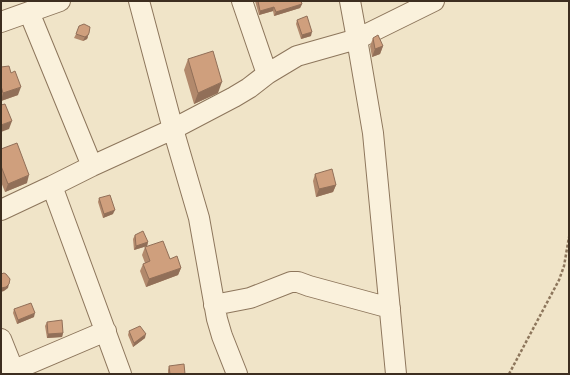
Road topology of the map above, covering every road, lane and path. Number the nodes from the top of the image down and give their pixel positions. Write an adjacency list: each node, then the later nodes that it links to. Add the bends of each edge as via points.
1 (60, 1): 6 (street)
2 (139, 1): 10 (street)
3 (242, 1): 9 (street)
4 (350, 1): 8 (street)
5 (434, 1): 8 (street)
6 (29, 12): 7 (street); 11 (street)
7 (1, 22)
8 (357, 38): 9 (street, via 297,56); 16 (street, via 373,133)
9 (266, 74): 10 (street, via 234,97)
10 (174, 129): 11 (street); 15 (street, via 199,218)
11 (92, 166): 12 (street)
12 (52, 186): 13 (street); 17 (street)
13 (1, 210)
14 (569, 238): 23 (path, via 559,280)
15 (214, 304): 16 (street, via 250,298 291,282 298,282); 21 (street, via 222,336)
16 (390, 308): 22 (street)
17 (106, 331): 19 (street); 20 (street)
18 (1, 339): 19 (street)
19 (11, 373)
20 (122, 374)
21 (237, 374)
22 (396, 374)
23 (509, 374)

